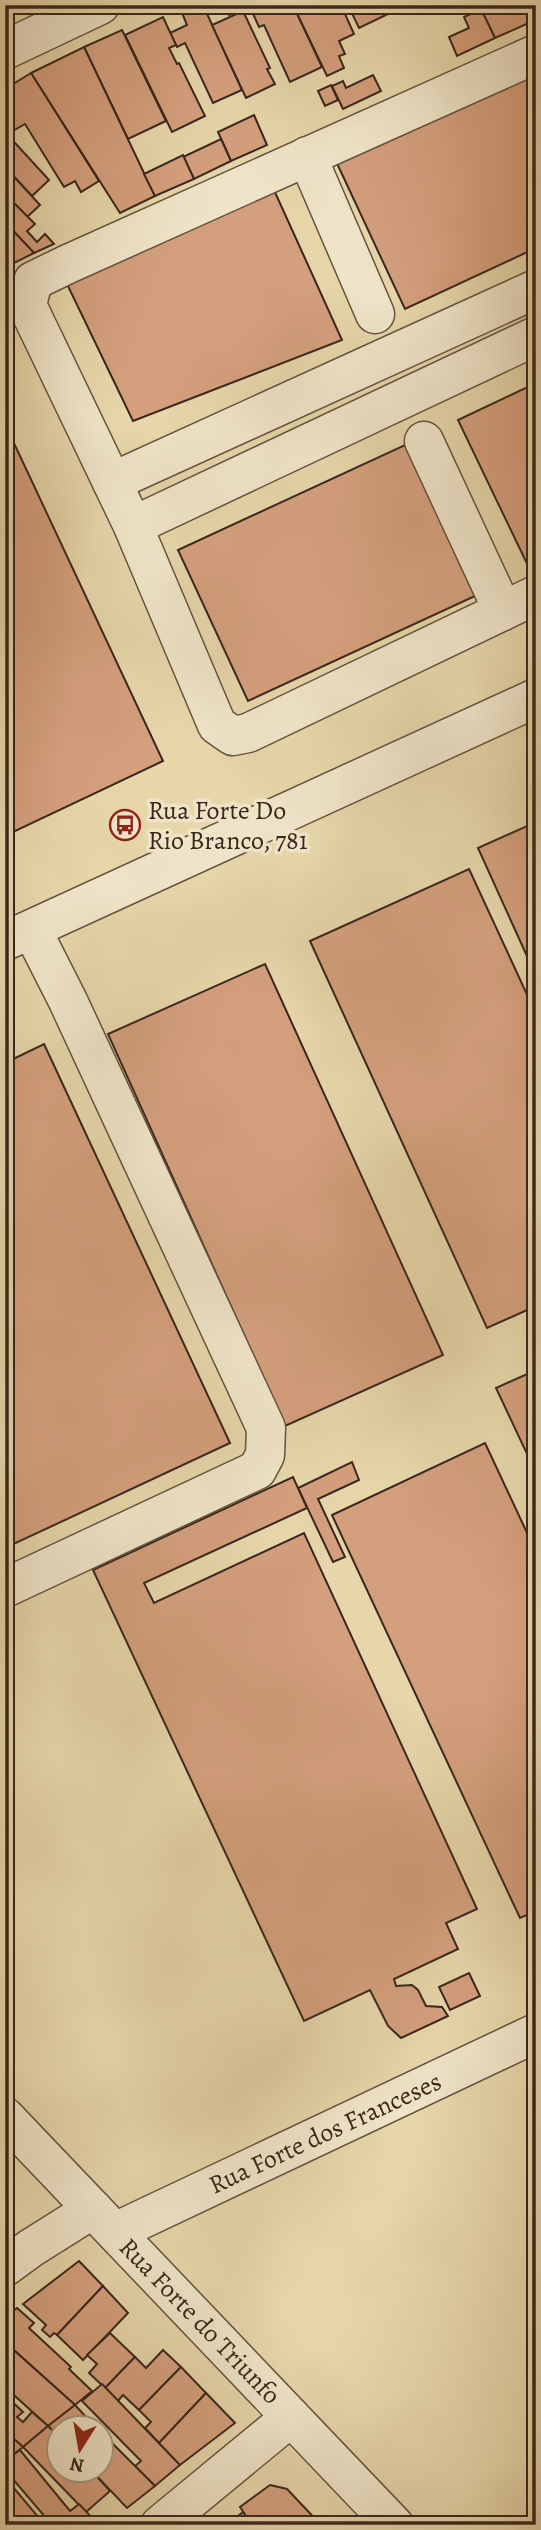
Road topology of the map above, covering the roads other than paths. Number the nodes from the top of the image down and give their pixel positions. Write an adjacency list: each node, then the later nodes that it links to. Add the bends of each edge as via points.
1 (100, 5): 2 (street)
2 (5, 50)
3 (536, 54): 4 (street)
4 (307, 156): 6 (street); 11 (street, via 33,281 27,305)
5 (536, 289): 8 (street)
6 (375, 314)
7 (536, 336): 9 (street)
8 (375, 362): 9 (street); 11 (street)
9 (396, 402): 12 (street)
10 (424, 441): 13 (street)
11 (112, 482): 12 (street)
12 (134, 526): 13 (street, via 217,725 233,736 248,733)
13 (519, 603)
14 (536, 698): 15 (street)
15 (18, 935): 16 (street, via 68,1001 266,1428 265,1455 257,1470)
16 (5, 1588)
17 (536, 2033): 19 (street, Rua Forte dos Franceses)
18 (5, 2117): 19 (street, Rua Forte do Triunfo)
19 (104, 2221): 20 (street, Rua Forte dos Franceses, via 31,2248); 21 (street, Rua Forte do Triunfo)
20 (5, 2267)
21 (291, 2417): 22 (street); 23 (street, Rua Forte do Triunfo)
22 (160, 2525)
23 (394, 2525)

